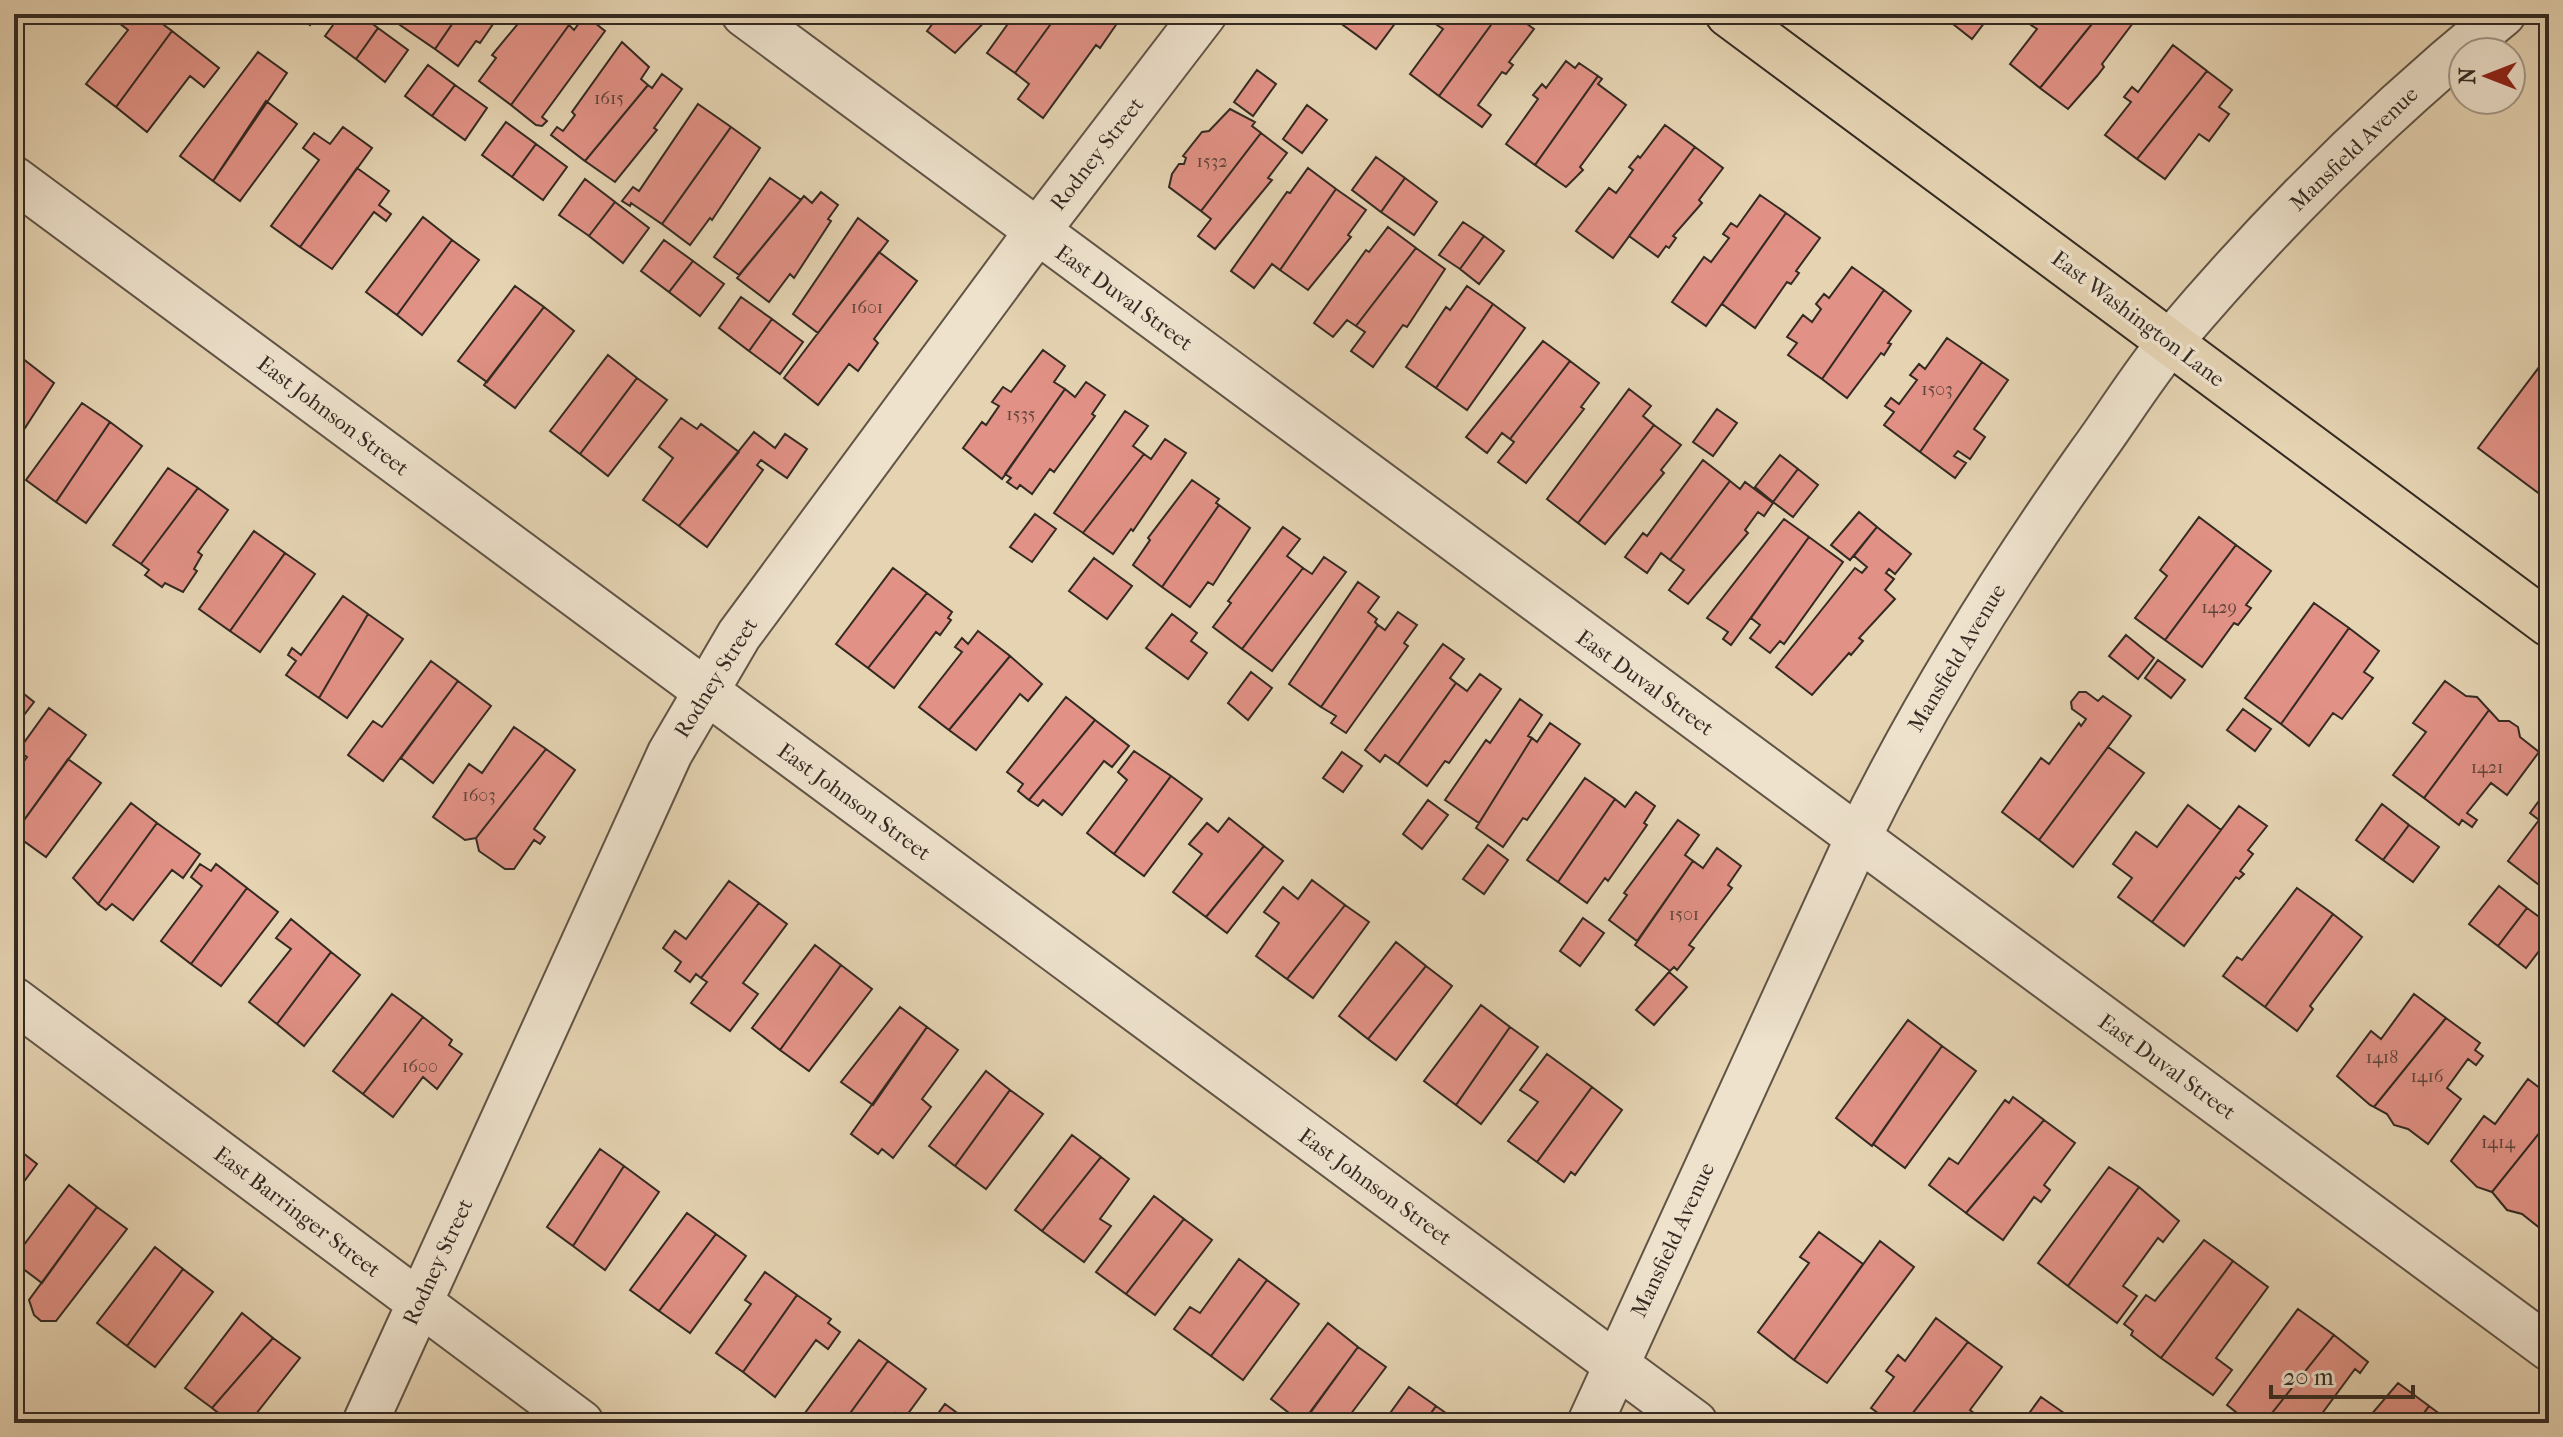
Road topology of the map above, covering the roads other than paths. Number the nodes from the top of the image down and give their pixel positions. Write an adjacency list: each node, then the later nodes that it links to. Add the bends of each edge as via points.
1 (744, 14): 6 (street, East Duval Street)
2 (1204, 14): 6 (street, Rodney Street)
3 (1728, 14): 7 (main road, East Washington Lane)
4 (2503, 14): 7 (street, Mansfield Avenue, via 2330,169)
5 (14, 179): 9 (street, East Johnson Street)
6 (1036, 233): 9 (street, Rodney Street, via 739,635); 10 (street, East Duval Street)
7 (2170, 343): 8 (main road, East Washington Lane); 10 (street, Mansfield Avenue, via 1993,594)
8 (2549, 624)
9 (704, 691): 12 (street, Rodney Street, via 670,753); 14 (street, East Johnson Street)
10 (1857, 840): 13 (street, East Duval Street); 14 (street, Mansfield Avenue)
11 (14, 1000): 12 (street, East Barringer Street)
12 (419, 1303): 15 (street, Rodney Street); 16 (street, East Barringer Street)
13 (2549, 1348)
14 (1616, 1366): 17 (street, Mansfield Avenue); 18 (street, East Johnson Street)
15 (365, 1423)
16 (581, 1423)
17 (1590, 1423)
18 (1695, 1423)

